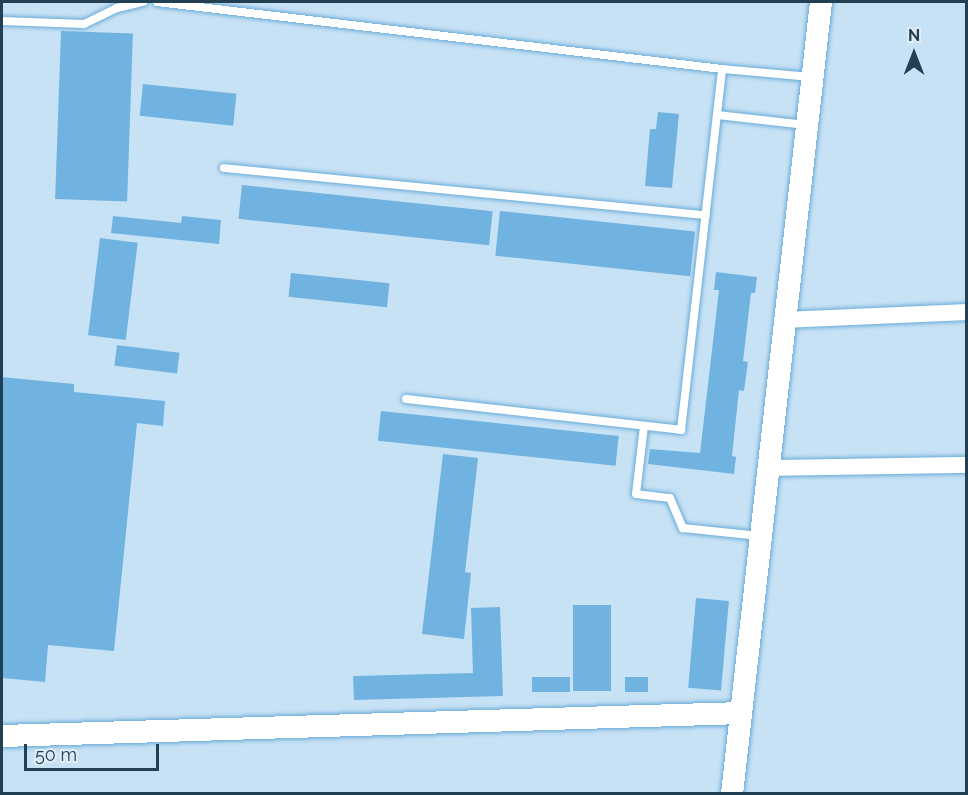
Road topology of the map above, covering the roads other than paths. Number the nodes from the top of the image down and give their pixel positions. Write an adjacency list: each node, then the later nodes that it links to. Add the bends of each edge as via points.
1 (143, 2): 4 (lane, via 117,8 84,24)
2 (157, 2): 5 (lane)
3 (821, 2): 6 (main road)
4 (2, 21)
5 (722, 69): 6 (lane); 7 (lane)
6 (813, 78): 8 (main road)
7 (717, 115): 8 (lane); 10 (lane)
8 (808, 125): 12 (main road)
9 (224, 168): 10 (lane)
10 (706, 215): 14 (lane, via 681,430)
11 (966, 312): 12 (street)
12 (785, 320): 16 (main road)
13 (406, 399): 14 (lane)
14 (644, 426): 17 (lane, via 636,494 670,498 682,528)
15 (966, 465): 16 (street)
16 (768, 468): 17 (main road)
17 (761, 537): 18 (main road)
18 (741, 713): 19 (main road); 20 (main road)
19 (2, 736)
20 (732, 794)

